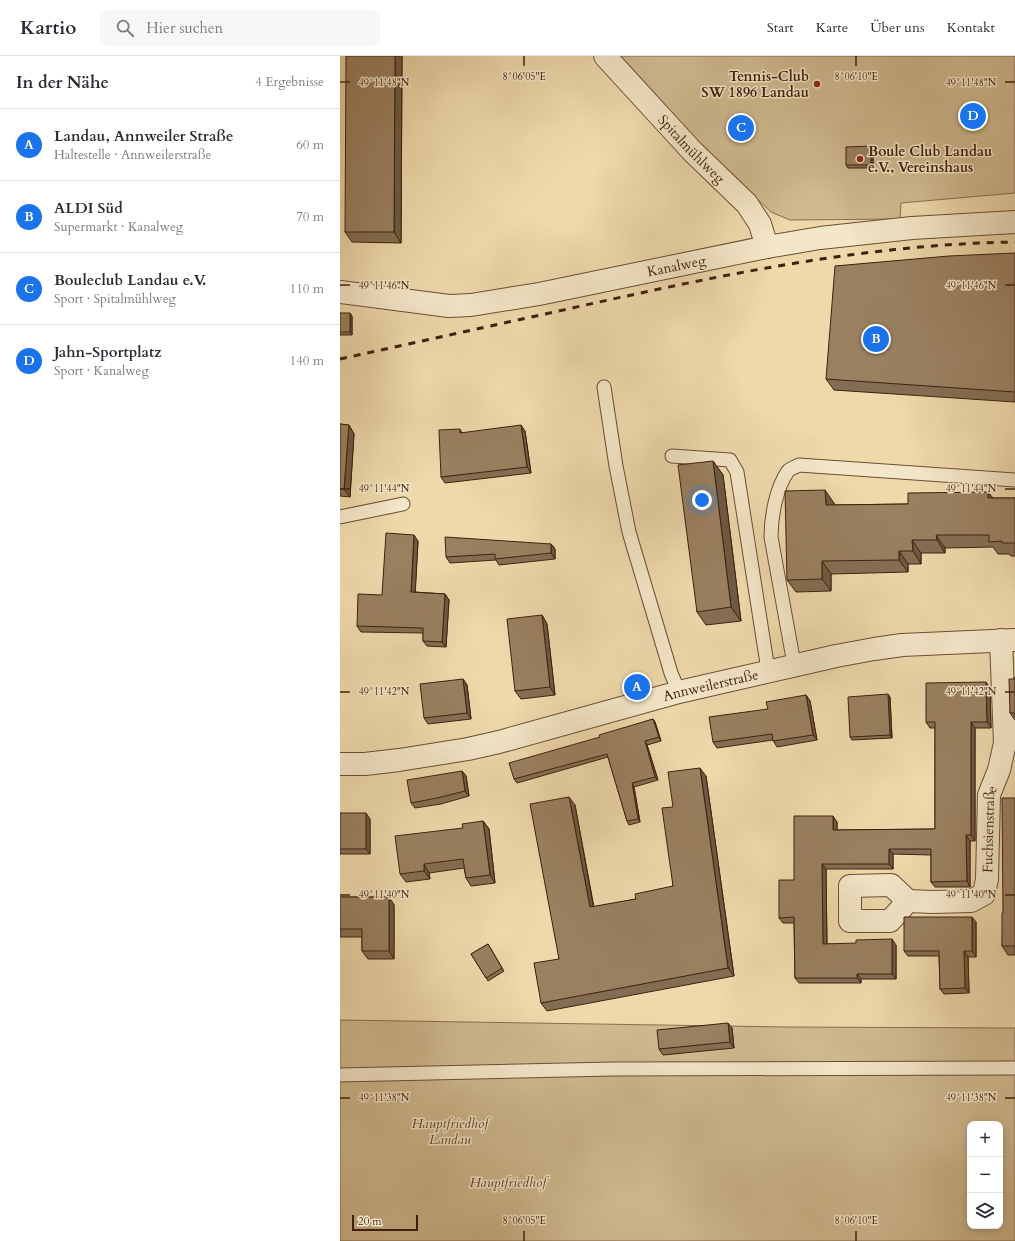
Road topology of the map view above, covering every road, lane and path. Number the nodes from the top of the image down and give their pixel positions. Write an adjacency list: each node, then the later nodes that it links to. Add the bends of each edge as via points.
1 (605, 56): 3 (street, Spitalmühlweg, via 692,151 747,204 760,224)
2 (1015, 222): 3 (street, Kanalweg, via 912,228 820,238)
3 (767, 247): 4 (street, Kanalweg, via 560,290 471,305 449,306)
4 (340, 292)
5 (604, 387): 13 (lane, via 629,532)
6 (672, 456): 12 (lane, via 730,460 738,472)
7 (1015, 480): 11 (lane, via 799,465 789,470 773,511 771,537)
8 (403, 504): 9 (lane)
9 (340, 517)
10 (1008, 640): 11 (street, Annweilerstraße, via 902,645); 15 (street, Fuchsienstraße, via 1004,743 989,795 987,879 984,894 971,900)
11 (794, 664): 12 (street, Annweilerstraße)
12 (768, 670): 13 (street, Annweilerstraße)
13 (679, 692): 14 (street, Annweilerstraße, via 468,749 365,764)
14 (340, 764)
15 (908, 900)
16 (1015, 1068): 17 (lane, via 621,1069)
17 (340, 1074)

